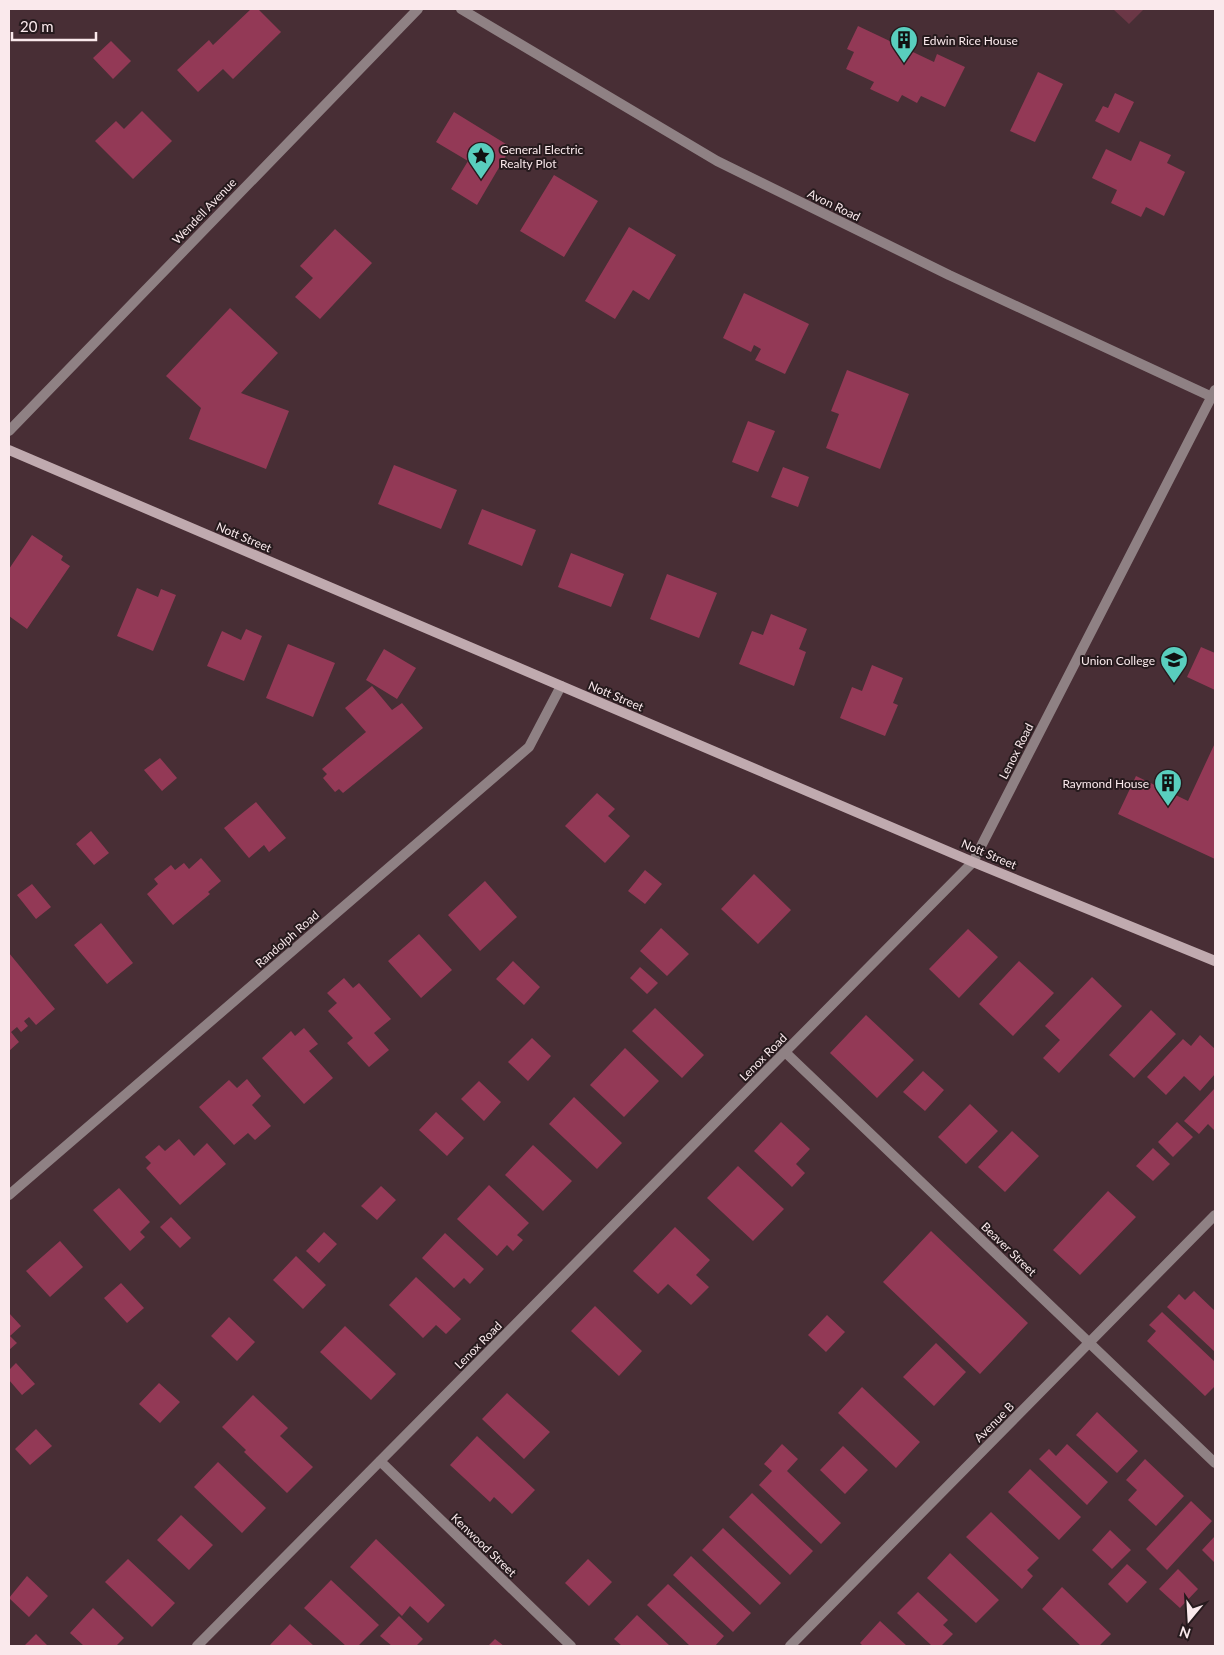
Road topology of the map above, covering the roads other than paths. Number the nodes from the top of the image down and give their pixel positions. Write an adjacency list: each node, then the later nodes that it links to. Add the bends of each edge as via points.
1 (418, 9): 4 (street, Wendell Avenue)
2 (461, 9): 3 (street, Avon Road, via 717,162 950,275)
3 (1213, 393): 7 (street, Lenox Road)
4 (9, 431)
5 (9, 450): 6 (main road, Nott Street)
6 (561, 686): 7 (main road, Nott Street); 10 (street, Randolph Road, via 529,747)
7 (973, 862): 8 (main road, Nott Street); 9 (street, Lenox Road)
8 (1215, 961)
9 (785, 1052): 12 (street, Beaver Street); 13 (street, Lenox Road)
10 (9, 1195)
11 (1215, 1215): 12 (street, Avenue B)
12 (1089, 1343): 14 (street, Beaver Street); 17 (street, Avenue B)
13 (380, 1461): 15 (street, Lenox Road); 16 (street, Kenwood Street)
14 (1215, 1463)
15 (196, 1646)
16 (571, 1646)
17 (790, 1646)

